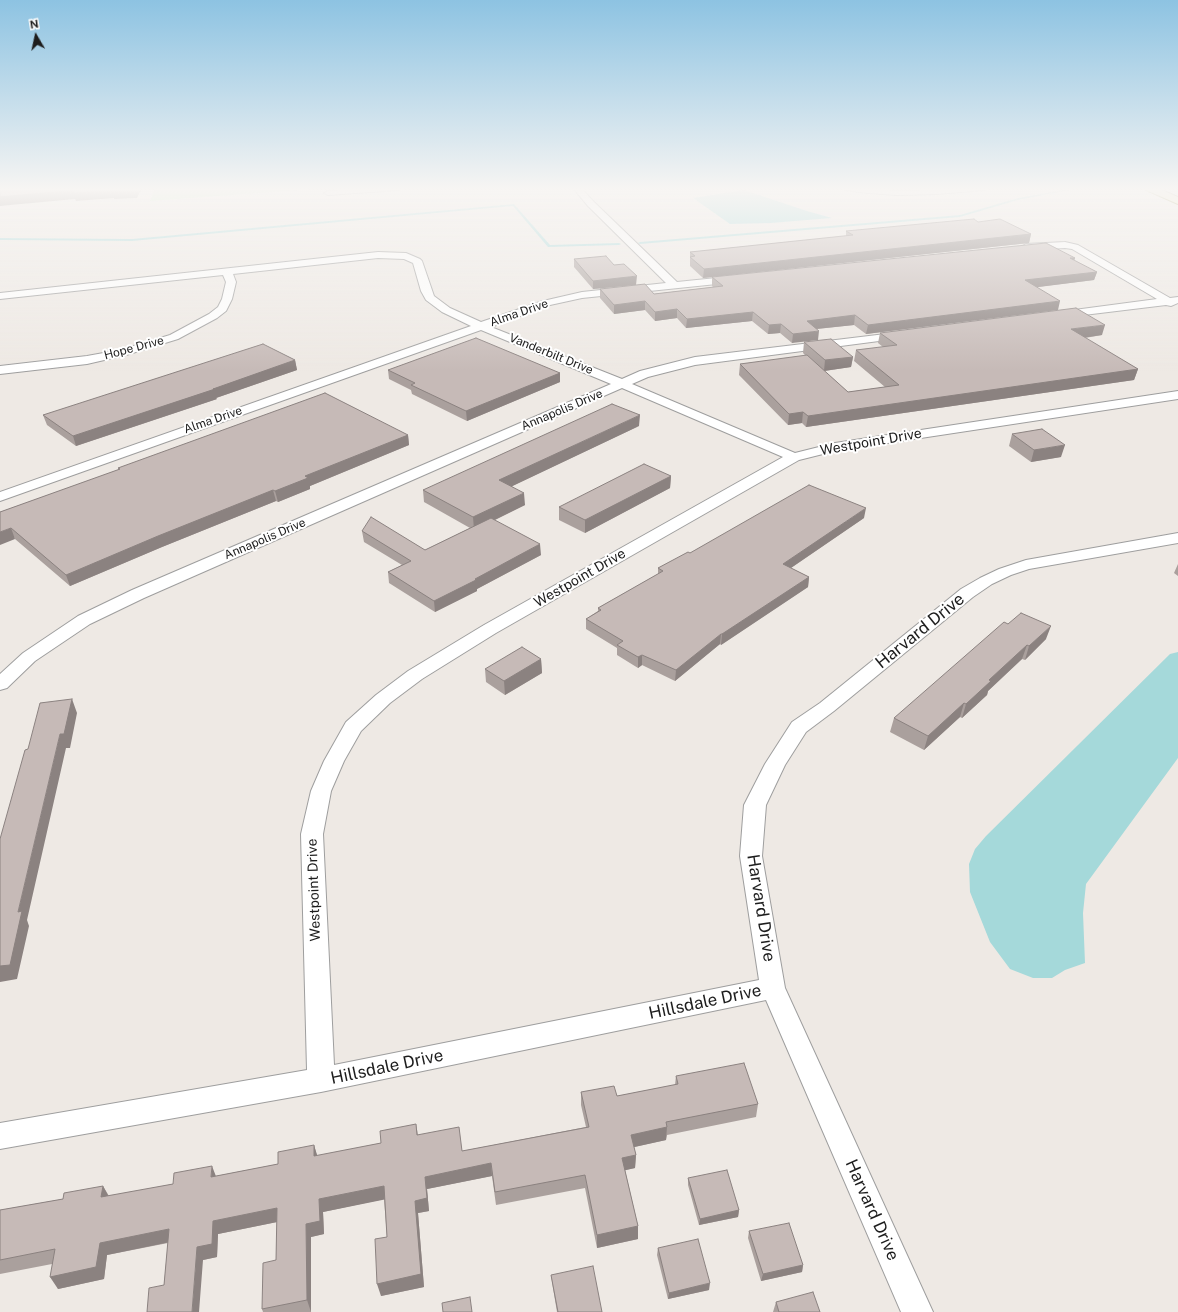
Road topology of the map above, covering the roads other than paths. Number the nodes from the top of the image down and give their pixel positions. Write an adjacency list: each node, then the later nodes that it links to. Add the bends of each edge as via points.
1 (637, 249): 5 (street)
2 (1079, 249): 7 (street)
3 (227, 272): 6 (street); 9 (street, Vanderbilt Drive, via 378,255 400,255 417,260 422,283 430,298 446,310); 11 (street, Hope Drive, via 231,282 228,300 222,309 174,337 87,360)
4 (746, 278): 5 (street, Alma Drive)
5 (674, 285): 9 (street, Alma Drive, via 582,295 526,309)
6 (0, 296)
7 (1174, 303): 8 (street)
8 (1042, 317)
9 (480, 326): 12 (street, Vanderbilt Drive); 15 (street, Alma Drive)
10 (916, 333): 12 (street, Annapolis Drive, via 695,361 659,369)
11 (0, 370)
12 (623, 384): 14 (street, Vanderbilt Drive); 17 (street, Annapolis Drive, via 145,591 84,620 29,657)
13 (1178, 395): 14 (street, Westpoint Drive, via 834,447)
14 (794, 457): 19 (street, Westpoint Drive, via 490,629 415,675 383,698 353,728 321,791 312,834)
15 (0, 497)
16 (1178, 538): 18 (street, Harvard Drive, via 1026,565 986,581 967,593 799,727 775,764 755,805 751,856)
17 (0, 684)
18 (773, 988): 19 (street, Hillsdale Drive); 21 (street, Harvard Drive)
19 (321, 1080): 20 (street, Hillsdale Drive)
20 (0, 1136)
21 (917, 1312)

